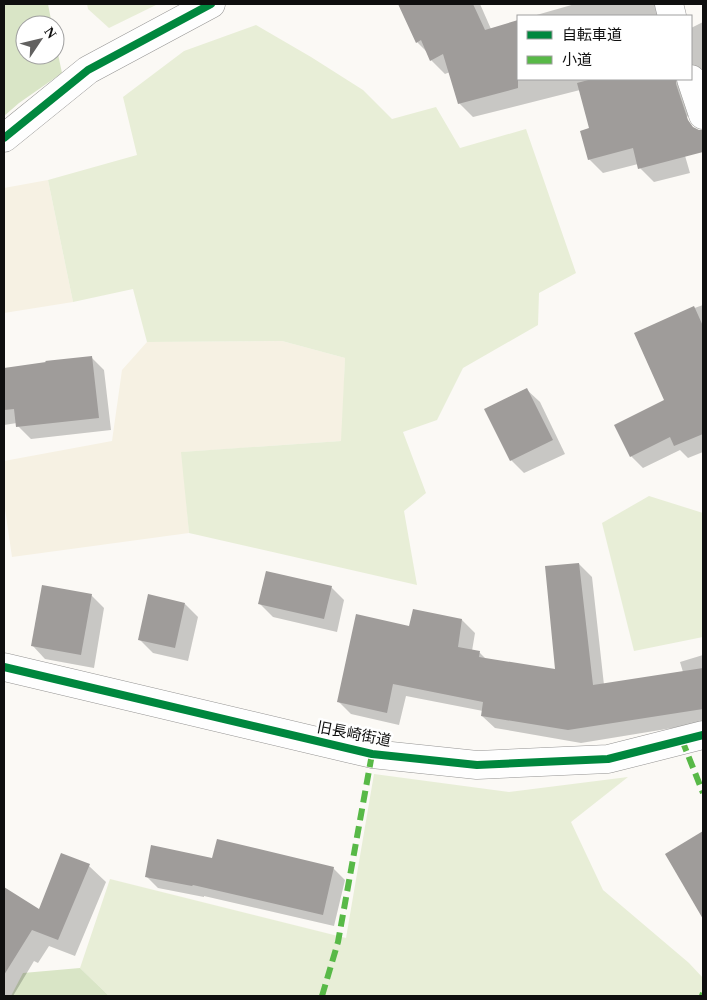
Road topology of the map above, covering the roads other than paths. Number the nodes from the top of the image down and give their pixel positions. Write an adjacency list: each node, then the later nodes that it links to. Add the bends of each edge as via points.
1 (211, 4): 4 (street, via 88,70)
2 (691, 80): 3 (street)
3 (703, 115)
4 (4, 138)
5 (4, 667): 6 (street, 旧長崎街道, via 372,754 477,766 608,759)
6 (703, 735)

